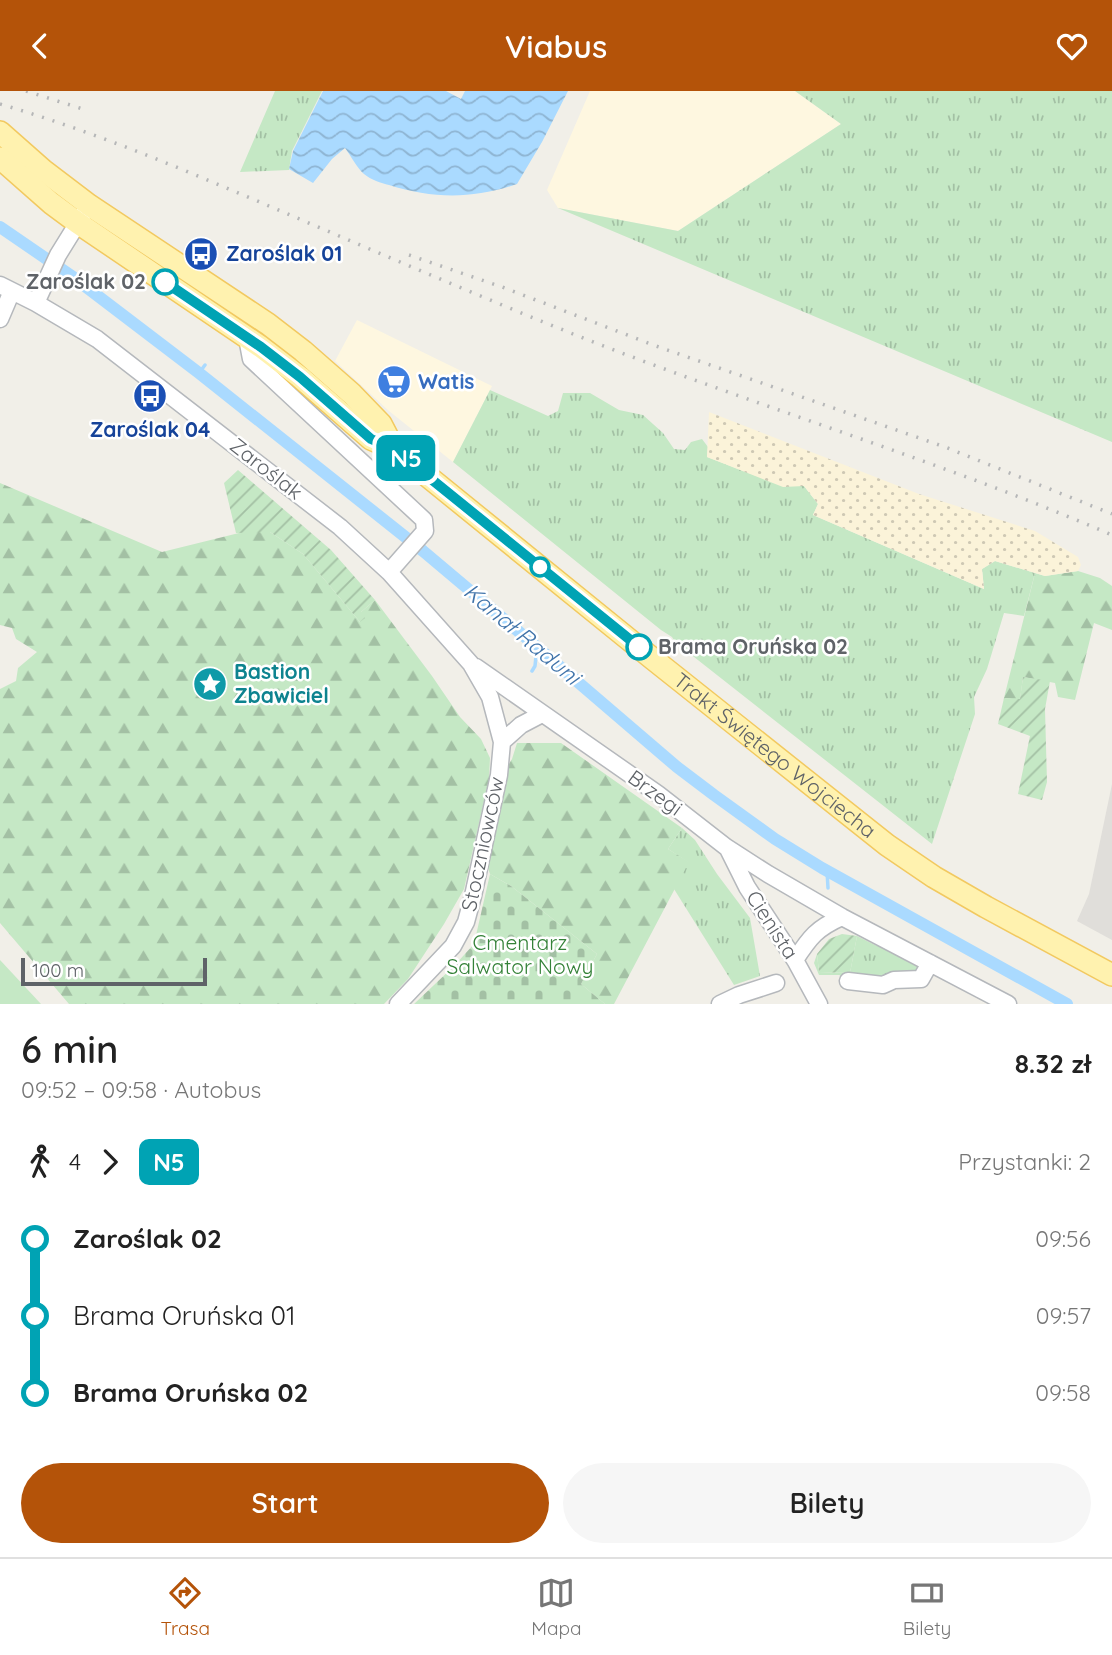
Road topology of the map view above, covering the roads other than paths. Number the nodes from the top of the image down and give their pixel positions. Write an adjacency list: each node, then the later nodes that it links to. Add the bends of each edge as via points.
1 (0, 132): 3 (main road, Trakt Świętego Wojciecha)
2 (1, 158): 3 (main road, Trakt Świętego Wojciecha, via 51,203)
3 (83, 214): 5 (street); 7 (main road, Trakt Świętego Wojciecha); 8 (main road, Trakt Świętego Wojciecha, via 268,324 352,394 381,424)
4 (6, 288): 5 (street, Zaroślak); 6 (street)
5 (36, 303): 9 (street, Zaroślak, via 110,348 340,527)
6 (0, 319)
7 (247, 338): 8 (main road, Trakt Świętego Wojciecha, via 371,439); 9 (street, via 251,359 424,520 425,531)
8 (394, 449): 17 (main road, Trakt Świętego Wojciecha, via 887,845 934,877)
9 (389, 572): 10 (street, Zaroślak)
10 (471, 664): 11 (street, Brzegi); 12 (street, Stoczniowców, via 489,697)
11 (542, 714): 12 (street); 13 (street, Brzegi)
12 (502, 742): 20 (street, Stoczniowców, via 499,775 466,922 453,946)
13 (726, 847): 14 (street, Brzegi); 15 (street, Cienista)
14 (842, 917): 15 (street, via 824,925); 16 (street, Brzegi)
15 (795, 960): 22 (street, Cienista)
16 (930, 963): 18 (street, via 921,979 883,985); 23 (street, Brzegi)
17 (1112, 975)
18 (848, 981)
19 (776, 983): 21 (street)
20 (398, 1004)
21 (720, 1004)
22 (818, 1004)
23 (1008, 1004)

